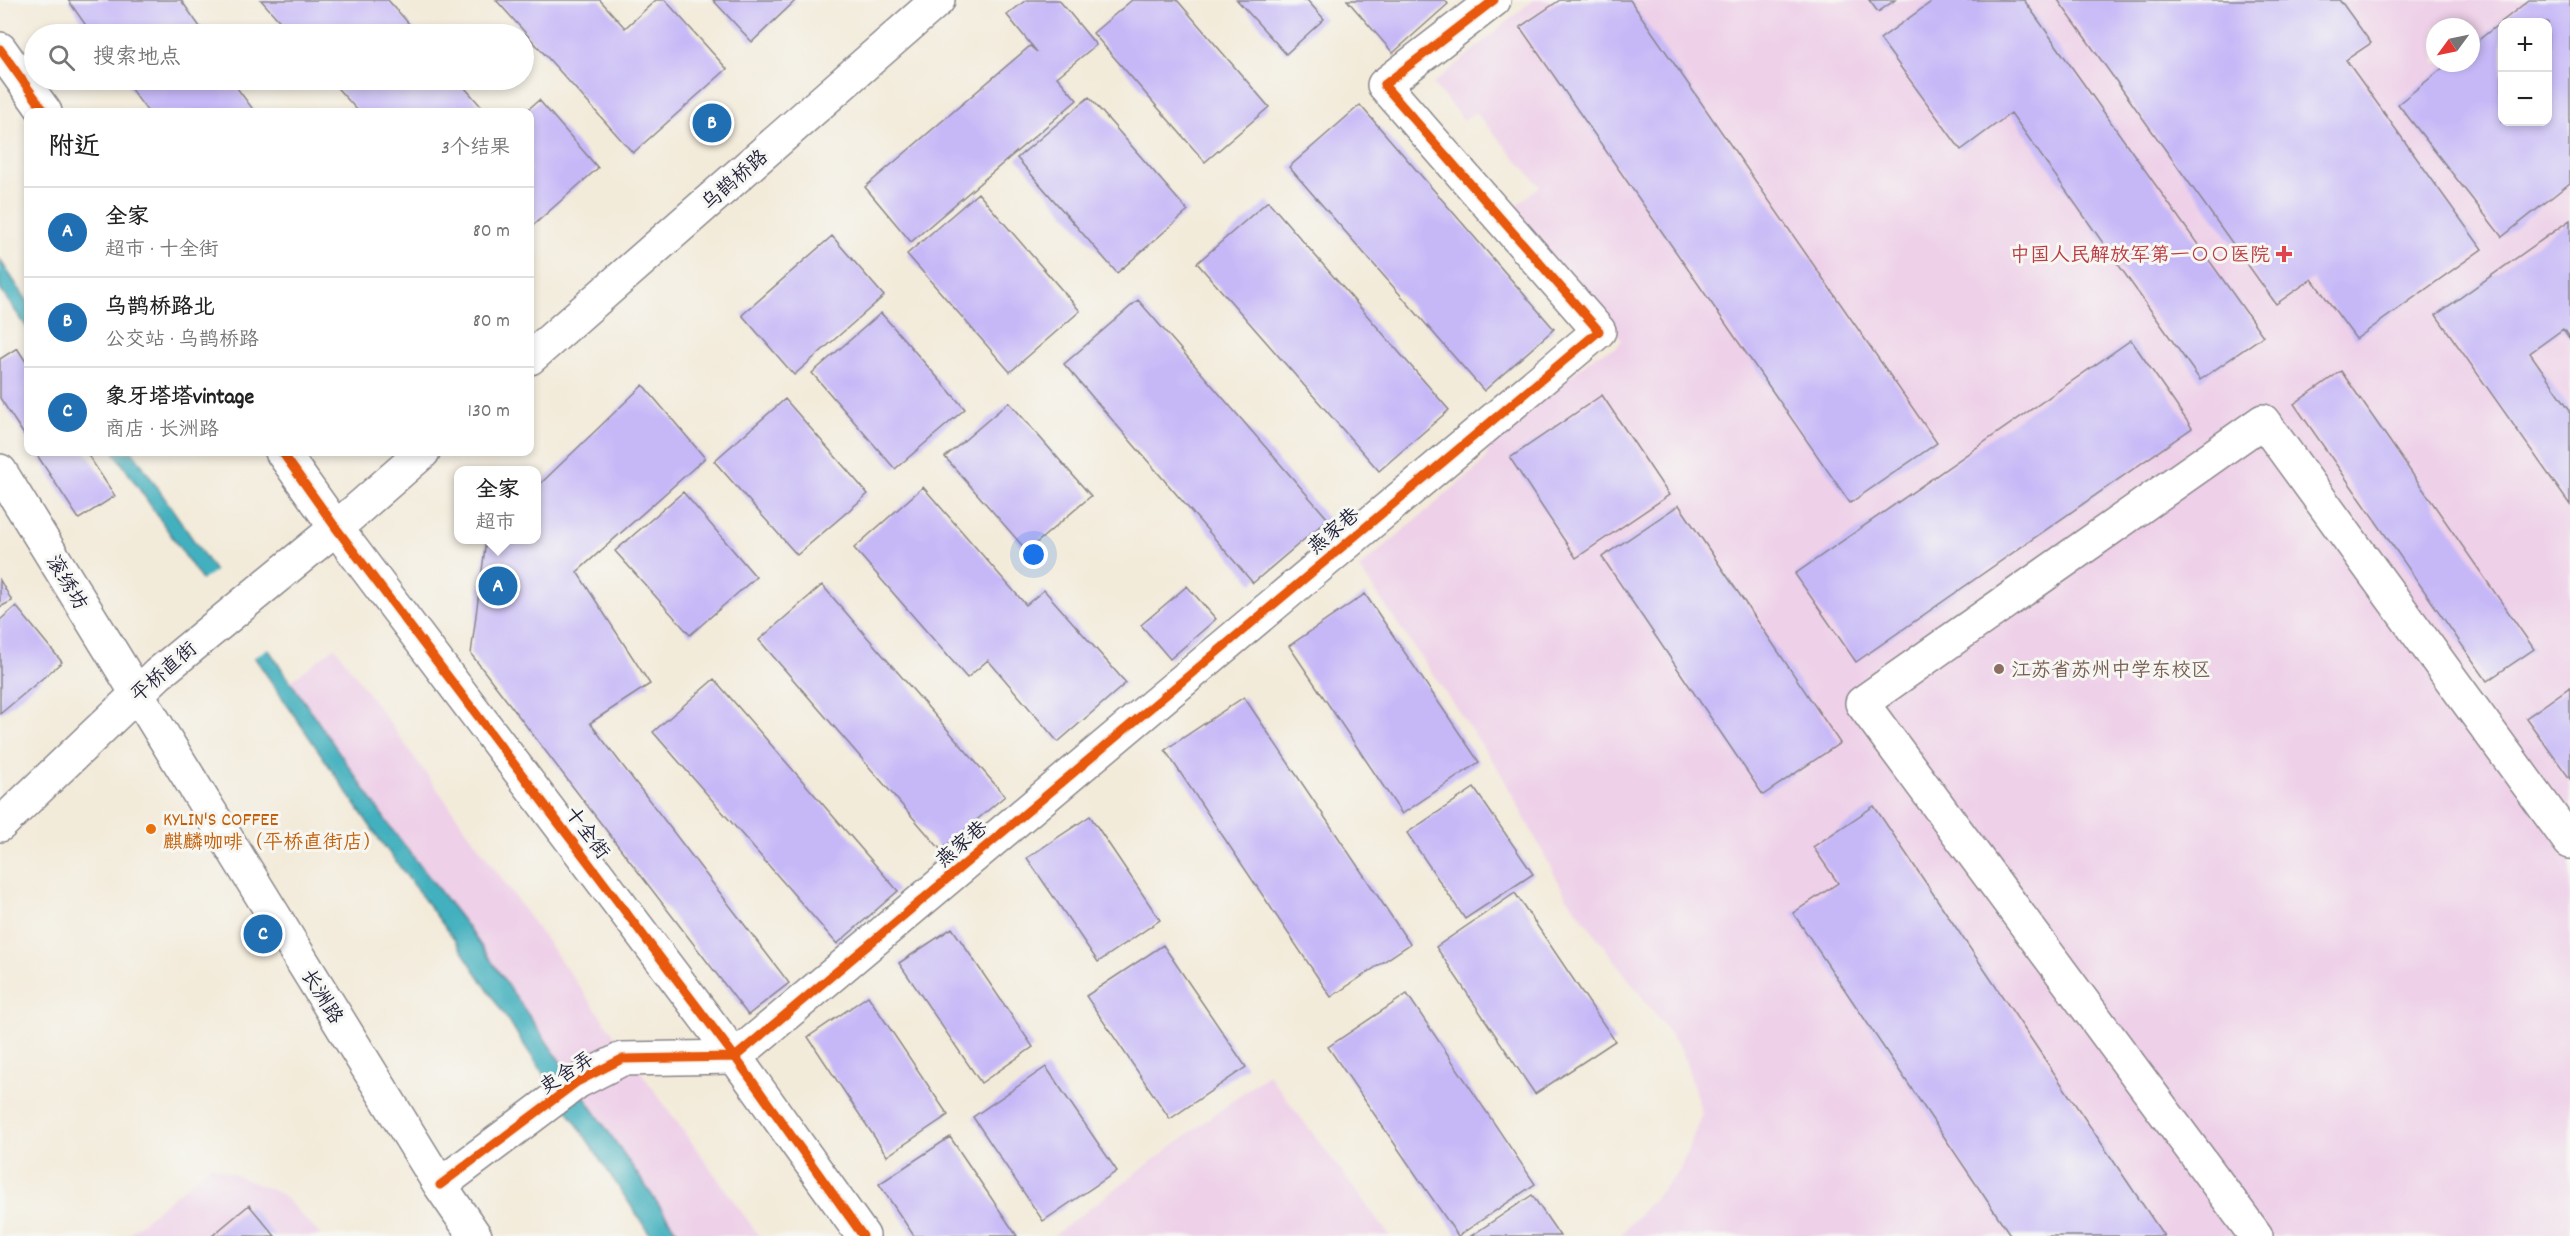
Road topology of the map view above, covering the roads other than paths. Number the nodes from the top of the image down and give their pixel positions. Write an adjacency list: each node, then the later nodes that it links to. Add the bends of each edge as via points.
1 (938, 0): 7 (street, 乌鹊桥路)
2 (1494, 0): 15 (street, 燕家巷, via 1384,85 1599,330)
3 (0, 49): 4 (street)
4 (24, 83)
5 (29, 90): 6 (street)
6 (42, 108)
7 (534, 354)
8 (285, 456): 11 (street, 十全街)
9 (418, 456): 11 (street)
10 (0, 471): 12 (street, 滚绣坊)
11 (336, 528): 12 (street, 平桥直街); 15 (street, 十全街)
12 (147, 683): 13 (street, 平桥直街); 16 (street, 长洲路)
13 (0, 825)
14 (2570, 842): 19 (street, via 2263,421 1862,703)
15 (735, 1057): 16 (street, 吏舍弄, via 622,1059 577,1082); 18 (street, 十全街)
16 (440, 1185): 17 (street, 长洲路)
17 (475, 1236)
18 (863, 1236)
19 (2256, 1236)

